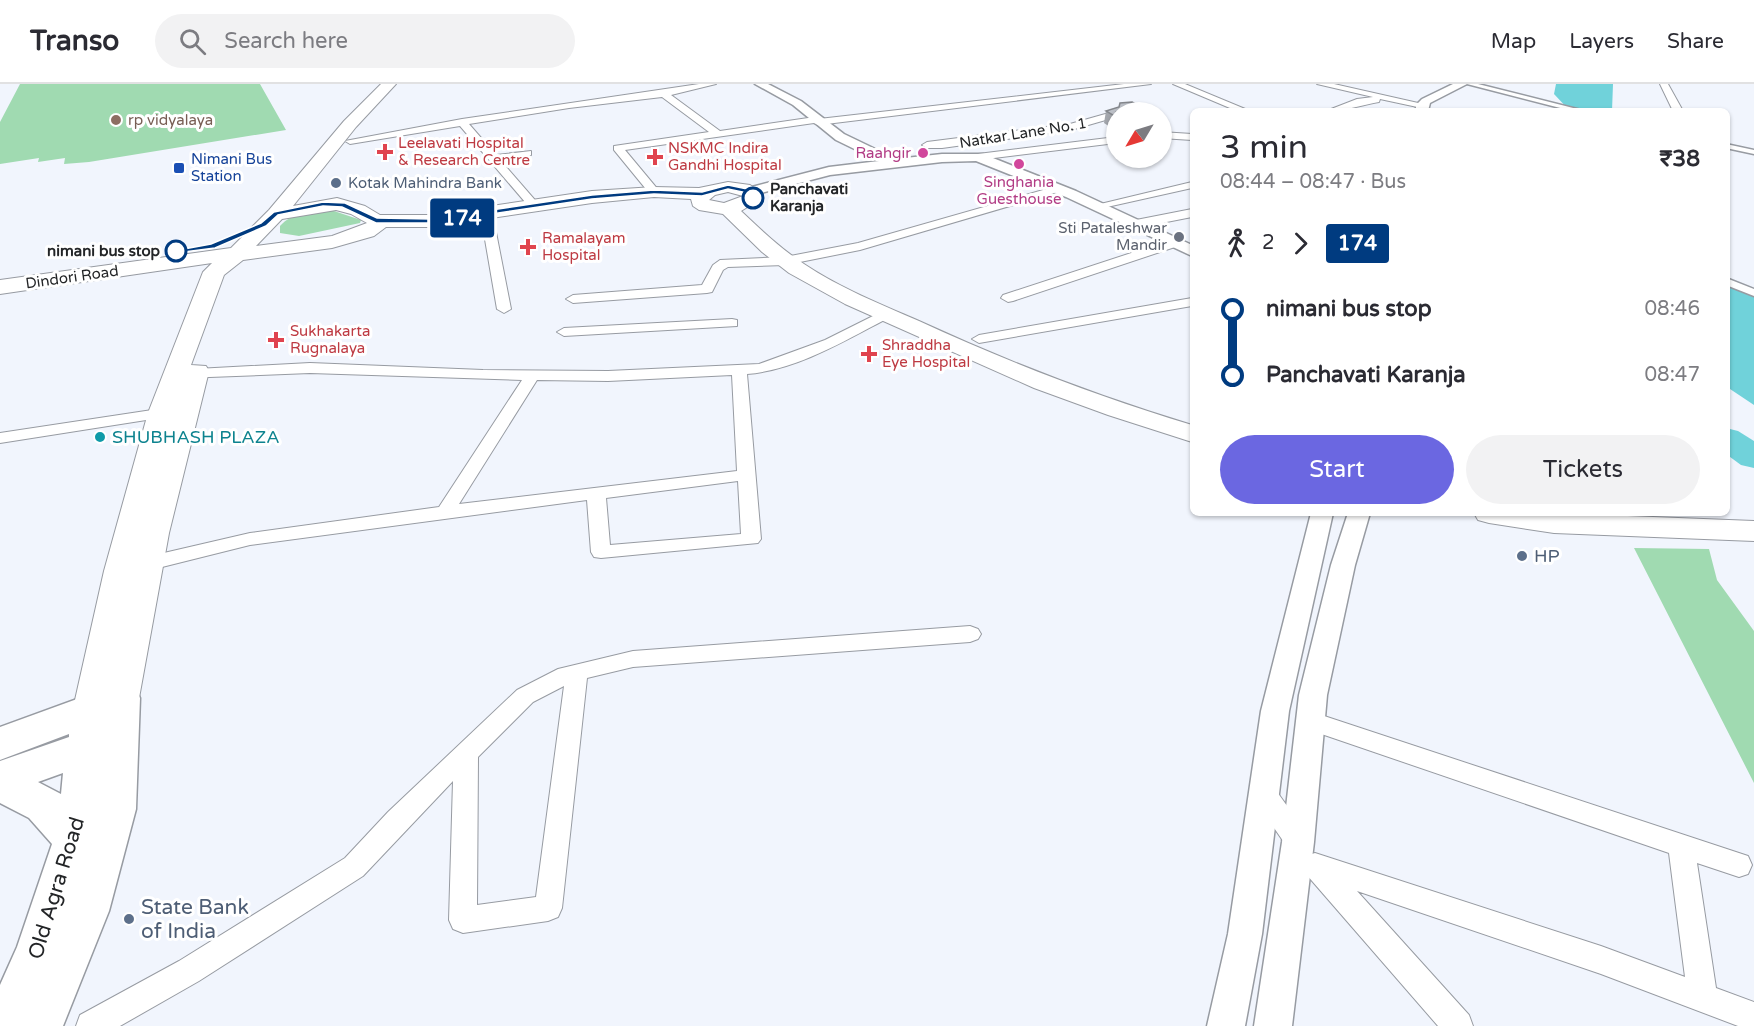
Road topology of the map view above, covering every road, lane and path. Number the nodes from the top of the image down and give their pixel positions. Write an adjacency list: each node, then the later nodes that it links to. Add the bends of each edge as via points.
1 (389, 84): 47 (main road)
2 (399, 84): 28 (main road)
3 (712, 84): 13 (street)
4 (760, 84): 22 (street, via 797,103)
5 (1086, 84): 12 (street)
6 (1147, 84): 12 (street)
7 (1177, 84): 16 (street)
8 (1321, 84): 15 (street)
9 (1461, 84): 18 (street)
10 (1470, 84): 19 (street)
11 (1664, 84): 20 (street)
12 (1101, 90): 14 (street); 22 (street)
13 (664, 94): 23 (street); 24 (street)
14 (1115, 97)
15 (1391, 99): 17 (street); 18 (street)
16 (1237, 108)
17 (1341, 108)
18 (1422, 108)
19 (1568, 108)
20 (1676, 108)
21 (1106, 117): 35 (street, Natkar Lane No. 1, via 1071,126 942,145 922,141)
22 (817, 121): 24 (street); 37 (street)
23 (462, 122): 28 (street); 36 (street)
24 (718, 134): 40 (street, via 618,148)
25 (1172, 135): 26 (street)
26 (1190, 136)
27 (1172, 138): 31 (street)
28 (350, 141): 43 (main road, via 310,188)
29 (1106, 141): 34 (street)
30 (1730, 147): 32 (street)
31 (1190, 149)
32 (1754, 152)
33 (526, 153): 36 (street)
34 (978, 157): 35 (street); 39 (street)
35 (942, 158): 37 (street)
36 (494, 159): 45 (street)
37 (893, 163): 42 (street, via 829,171)
38 (1190, 185): 44 (street)
39 (1057, 189): 44 (street); 55 (street)
40 (654, 192): 41 (main road); 45 (main road)
41 (701, 198): 42 (main road, via 710,207); 42 (main road, via 728,187); 49 (main road, Dindori Road, via 608,202)
42 (742, 200): 55 (main road); 56 (main road)
43 (323, 204): 47 (main road); 48 (main road, via 343,205)
44 (1098, 206): 50 (street)
45 (536, 207): 48 (main road, via 430,221)
46 (1190, 213): 50 (street)
47 (270, 219): 54 (main road); 57 (main road, via 212,246)
48 (376, 220): 51 (main road, via 378,225)
49 (488, 222): 51 (main road, Dindori Road, via 380,236); 65 (street)
50 (1136, 224): 52 (street)
51 (357, 235): 54 (main road, Dindori Road, via 270,252)
52 (1174, 243): 53 (street); 62 (street)
53 (1190, 250)
54 (237, 254): 59 (main road, Dindori Road); 72 (main road, via 213,272)
55 (810, 257): 56 (street); 70 (main road, via 854,283)
56 (785, 261): 61 (street, via 725,263 707,289); 66 (main road)
57 (0, 276)
58 (1730, 283): 60 (street)
59 (0, 287)
60 (1754, 293)
61 (639, 294): 63 (street); 68 (street)
62 (1008, 298)
63 (573, 299)
64 (1190, 302): 70 (street)
65 (504, 309)
66 (885, 314): 71 (street, via 830,343 761,368); 76 (main road, via 1047,385)
67 (732, 323): 68 (street)
68 (633, 328): 69 (street)
69 (564, 332)
70 (979, 339): 75 (main road)
71 (739, 370): 73 (street); 78 (street)
72 (186, 373): 73 (street, via 310,368); 74 (main road)
73 (532, 376): 82 (street)
74 (174, 411): 77 (street); 87 (main road)
75 (1190, 416)
76 (1190, 433)
77 (0, 438)
78 (746, 475): 79 (street); 79 (street, via 751,539 601,552)
79 (596, 493): 82 (street)
80 (1730, 508): 81 (main road)
81 (1754, 510)
82 (445, 512): 87 (street, via 250,539)
83 (1321, 516): 96 (street, via 1275,711)
84 (1358, 516): 90 (street, via 1343,565)
85 (1508, 516): 86 (main road, via 1554,523)
86 (1754, 531)
87 (132, 568): 91 (main road)
88 (970, 634): 89 (street, via 633,659)
89 (577, 673): 93 (street, via 525,696); 93 (street, via 548,908 463,920)
90 (1309, 720): 98 (street); 99 (street)
91 (105, 722): 92 (highway); 94 (highway); 97 (highway, Old Agra Road); 104 (highway, Old Agra Road, via 115,809 86,910)
92 (0, 744)
93 (466, 754): 105 (street, via 354,867 189,971)
94 (0, 778)
95 (0, 783): 97 (highway, via 44,805)
96 (1263, 792): 99 (street); 106 (street, via 1245,934)
97 (76, 839): 103 (highway, Old Agra Road, via 40,950)
98 (1681, 846): 100 (street); 101 (street)
99 (1307, 854): 101 (street); 107 (street); 108 (street)
100 (1739, 865)
101 (1703, 998): 102 (street)
102 (1754, 1017)
103 (8, 1026)
104 (37, 1026)
105 (91, 1026)
106 (1226, 1026)
107 (1273, 1026)
108 (1458, 1026)

